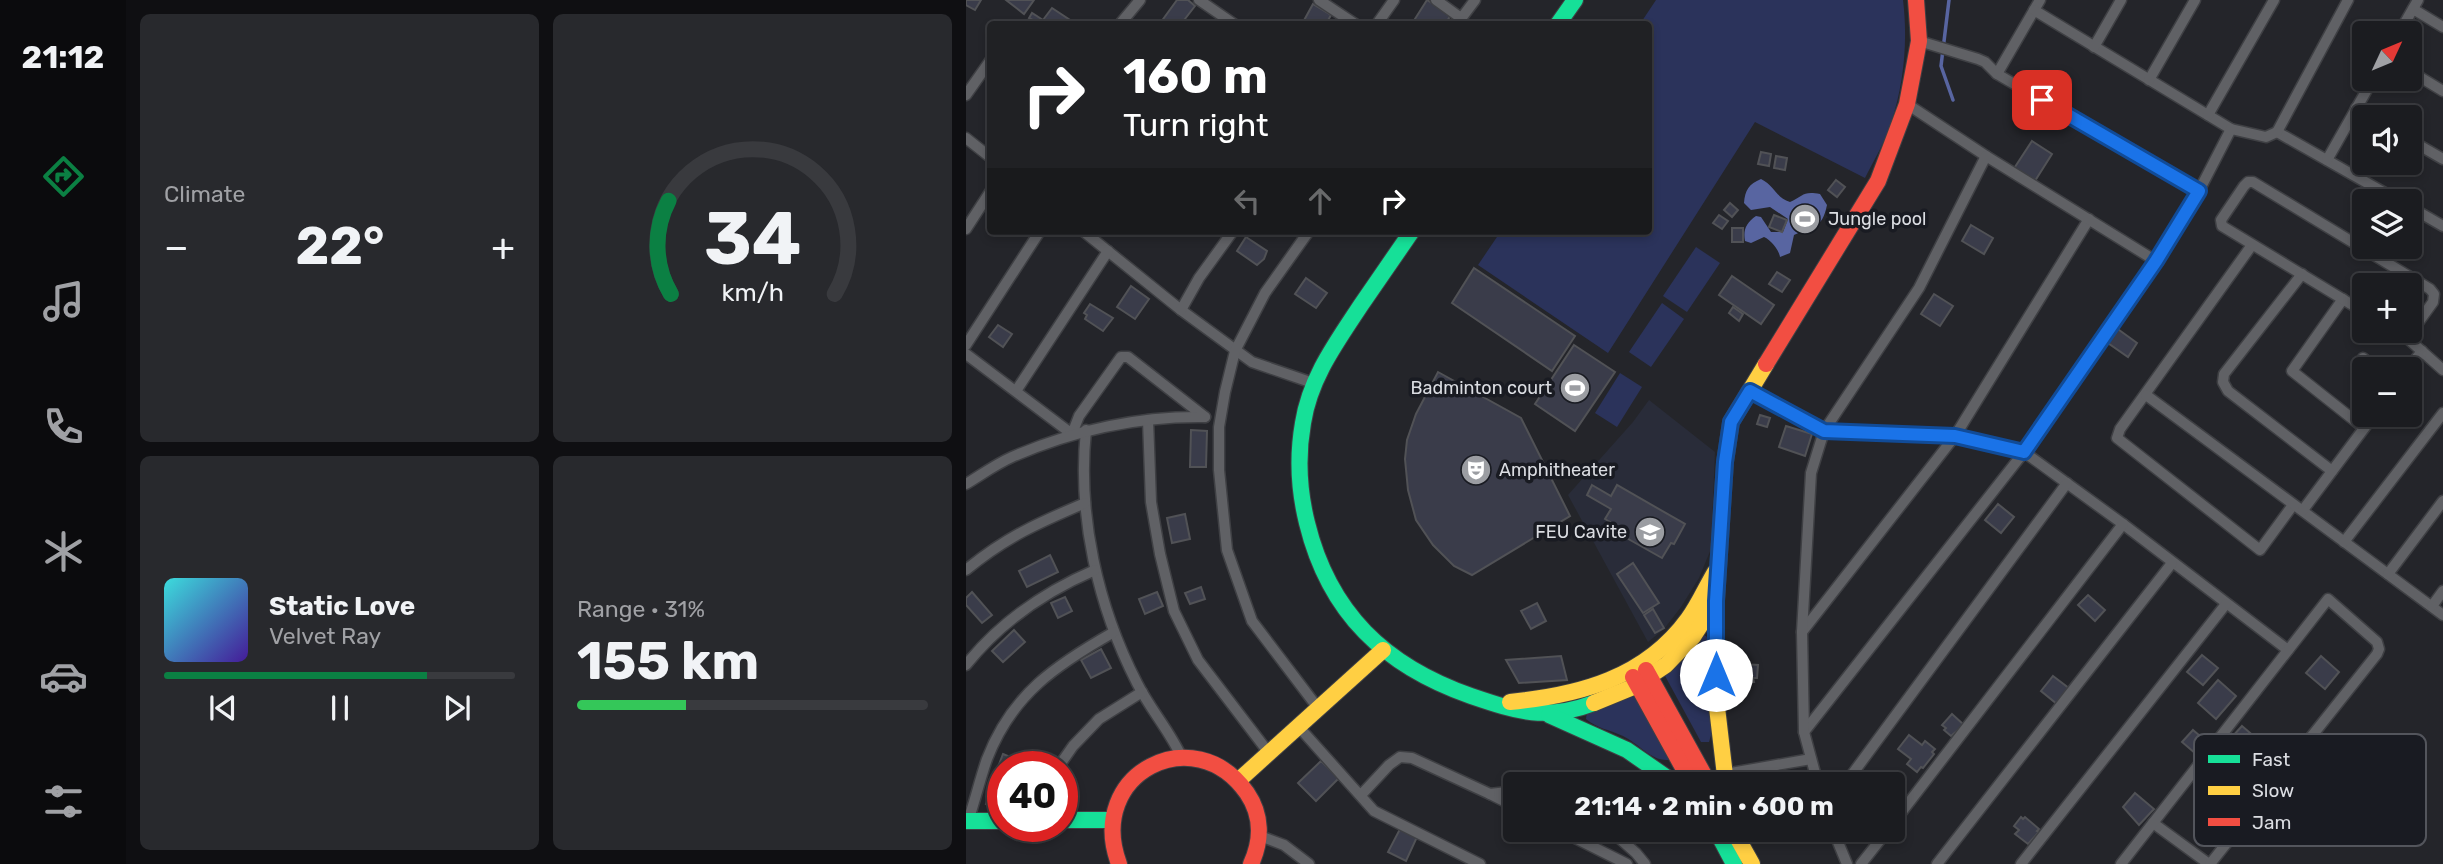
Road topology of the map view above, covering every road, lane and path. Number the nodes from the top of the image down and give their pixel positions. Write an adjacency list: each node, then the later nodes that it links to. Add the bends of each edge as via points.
1 (1140, 0): 15 (street)
2 (1199, 0): 16 (street)
3 (1319, 0): 17 (street)
4 (1394, 0): 18 (street)
5 (1436, 0): 19 (street)
6 (1475, 0): 19 (street)
7 (1916, 0): 23 (street)
8 (2121, 0): 24 (street)
9 (2195, 0): 28 (street)
10 (2274, 0): 33 (street)
11 (2348, 0): 35 (street)
12 (1570, 2): 20 (street)
13 (2415, 4): 21 (street); 22 (street)
14 (2037, 5): 24 (street); 26 (street)
15 (1122, 21)
16 (1230, 21)
17 (1350, 21)
18 (1379, 21)
19 (1459, 21)
20 (1560, 21)
21 (2406, 21)
22 (2443, 27)
23 (1926, 44): 26 (street, via 1978,59); 31 (street)
24 (2094, 47): 28 (street)
25 (987, 65): 30 (street)
26 (1997, 74): 43 (street)
27 (2422, 78): 29 (street)
28 (2149, 80): 33 (street)
29 (2443, 91)
30 (966, 95)
31 (1907, 104): 39 (street); 73 (street, via 1878,181)
32 (2352, 115): 41 (street)
33 (2208, 116): 34 (street)
34 (2231, 130): 35 (street, via 2266,137); 43 (street)
35 (2277, 132): 41 (street)
36 (966, 138): 38 (street)
37 (2422, 147): 40 (street)
38 (987, 155)
39 (1986, 156): 46 (street); 81 (street, via 1919,288)
40 (2443, 159)
41 (2327, 160): 42 (street)
42 (2378, 189)
43 (2199, 191): 56 (street)
44 (987, 197): 48 (street)
45 (2422, 214): 47 (street)
46 (2089, 219): 56 (street); 83 (street)
47 (2443, 226)
48 (966, 229)
49 (1037, 235): 65 (street)
50 (1088, 235): 55 (street)
51 (1230, 235): 62 (street)
52 (1306, 235): 66 (street, via 1265,293)
53 (1409, 235): 71 (street)
54 (2252, 245): 57 (street, via 2222,226 2221,220 2248,182); 58 (street); 74 (street)
55 (1108, 251): 62 (street); 72 (street)
56 (2156, 261): 84 (street)
57 (2403, 273)
58 (2302, 274): 60 (street); 85 (street, via 2224,374 2223,382 2228,391)
59 (2422, 284): 63 (street, via 2434,294)
60 (2343, 299): 61 (street); 79 (street, via 2292,371)
61 (2352, 305)
62 (1181, 310): 66 (street)
63 (2422, 317)
64 (2413, 343): 67 (street)
65 (966, 345)
66 (1236, 351): 71 (street, via 1252,362); 78 (street)
67 (2422, 351): 69 (street); 70 (street)
68 (966, 354): 72 (street)
69 (2417, 357)
70 (2443, 370)
71 (1313, 383): 105 (street, via 1302,428 1299,471 1304,515 1335,597)
72 (1016, 391): 82 (street)
73 (1750, 391): 81 (street); 94 (street, via 1731,422)
74 (2146, 395): 90 (street); 90 (street, via 2118,438 2260,550)
75 (2443, 413): 92 (street)
76 (1205, 417): 77 (street); 78 (street); 82 (street, via 1128,357 1121,357 1079,416)
77 (1148, 420): 80 (street); 118 (street, via 1151,502 1174,611 1198,660)
78 (1219, 427): 111 (street, via 1227,550 1252,621)
79 (2364, 428): 85 (street)
80 (1086, 430): 82 (street); 89 (street)
81 (1824, 431): 83 (street); 104 (street, via 1811,473)
82 (1072, 434): 87 (street, via 1010,458)
83 (1955, 436): 84 (street); 104 (street)
84 (2024, 452): 86 (street); 114 (street)
85 (2332, 471): 90 (street)
86 (2067, 483): 91 (street); 128 (street)
87 (966, 484)
88 (2443, 501): 97 (street)
89 (1085, 503): 95 (street, via 996,545); 96 (street)
90 (2298, 508): 92 (street)
91 (2123, 524): 93 (street); 134 (street)
92 (2344, 542): 97 (street)
93 (2172, 563): 100 (street); 158 (street)
94 (1718, 567): 99 (street); 108 (street, via 1684,624)
95 (966, 570)
96 (1095, 570): 103 (street); 107 (street, via 1029,604)
97 (2388, 574): 101 (street)
98 (2443, 591): 101 (street)
99 (1716, 601): 108 (street, via 1679,654); 125 (street, via 1716,699)
100 (2226, 604): 106 (street); 159 (street)
101 (2432, 606): 102 (street)
102 (2443, 615)
103 (1114, 632): 109 (street); 137 (street, via 1069,657 1020,701 988,758)
104 (1802, 632): 114 (street)
105 (1383, 650): 110 (street, via 1431,680); 111 (street)
106 (2288, 650): 115 (street); 116 (street, via 2328,599 2377,642 2379,649)
107 (966, 665)
108 (1640, 675): 110 (street, via 1545,700); 112 (street, via 1579,709); 123 (street); 124 (street)
109 (1142, 692): 117 (street, via 1099,719); 119 (street)
110 (1495, 703): 112 (street)
111 (1318, 708): 113 (street)
112 (1546, 715): 122 (street, via 1627,750)
113 (1298, 726): 118 (street); 132 (street)
114 (1804, 732): 120 (street)
115 (2222, 734)
116 (2312, 734)
117 (1070, 751)
118 (1269, 753): 129 (street)
119 (1181, 756): 129 (street, via 1213,762); 136 (street, via 1143,769 1117,800)
120 (1811, 759): 126 (street); 127 (street)
121 (2194, 770): 139 (street)
122 (1659, 772)
123 (1686, 772)
124 (1701, 772)
125 (1724, 772)
126 (1755, 772)
127 (1815, 772)
128 (1854, 772)
129 (1239, 780): 140 (street, via 1255,806)
130 (1503, 792): 131 (street)
131 (1490, 794): 132 (street, via 1412,758 1400,757); 133 (street)
132 (1361, 795): 151 (street, via 1374,811)
133 (1503, 800)
134 (1905, 808)
135 (1078, 820): 136 (street)
136 (1112, 820): 148 (street, via 1112,844)
137 (967, 821): 138 (street)
138 (987, 821)
139 (2153, 823): 160 (street); 161 (street)
140 (1260, 836): 149 (street); 150 (street, via 1284,845)
141 (1583, 842): 152 (street)
142 (1624, 842): 153 (street)
143 (1722, 842): 154 (street)
144 (1740, 842): 155 (street)
145 (1838, 842): 156 (street)
146 (1878, 842): 157 (street)
147 (2223, 846): 161 (street)
148 (1119, 864)
149 (1251, 864)
150 (1309, 864)
151 (1480, 864)
152 (1627, 864)
153 (1645, 864)
154 (1734, 864)
155 (1752, 864)
156 (1847, 864)
157 (1861, 864)
158 (1937, 864)
159 (2021, 864)
160 (2121, 864)
161 (2209, 864)

